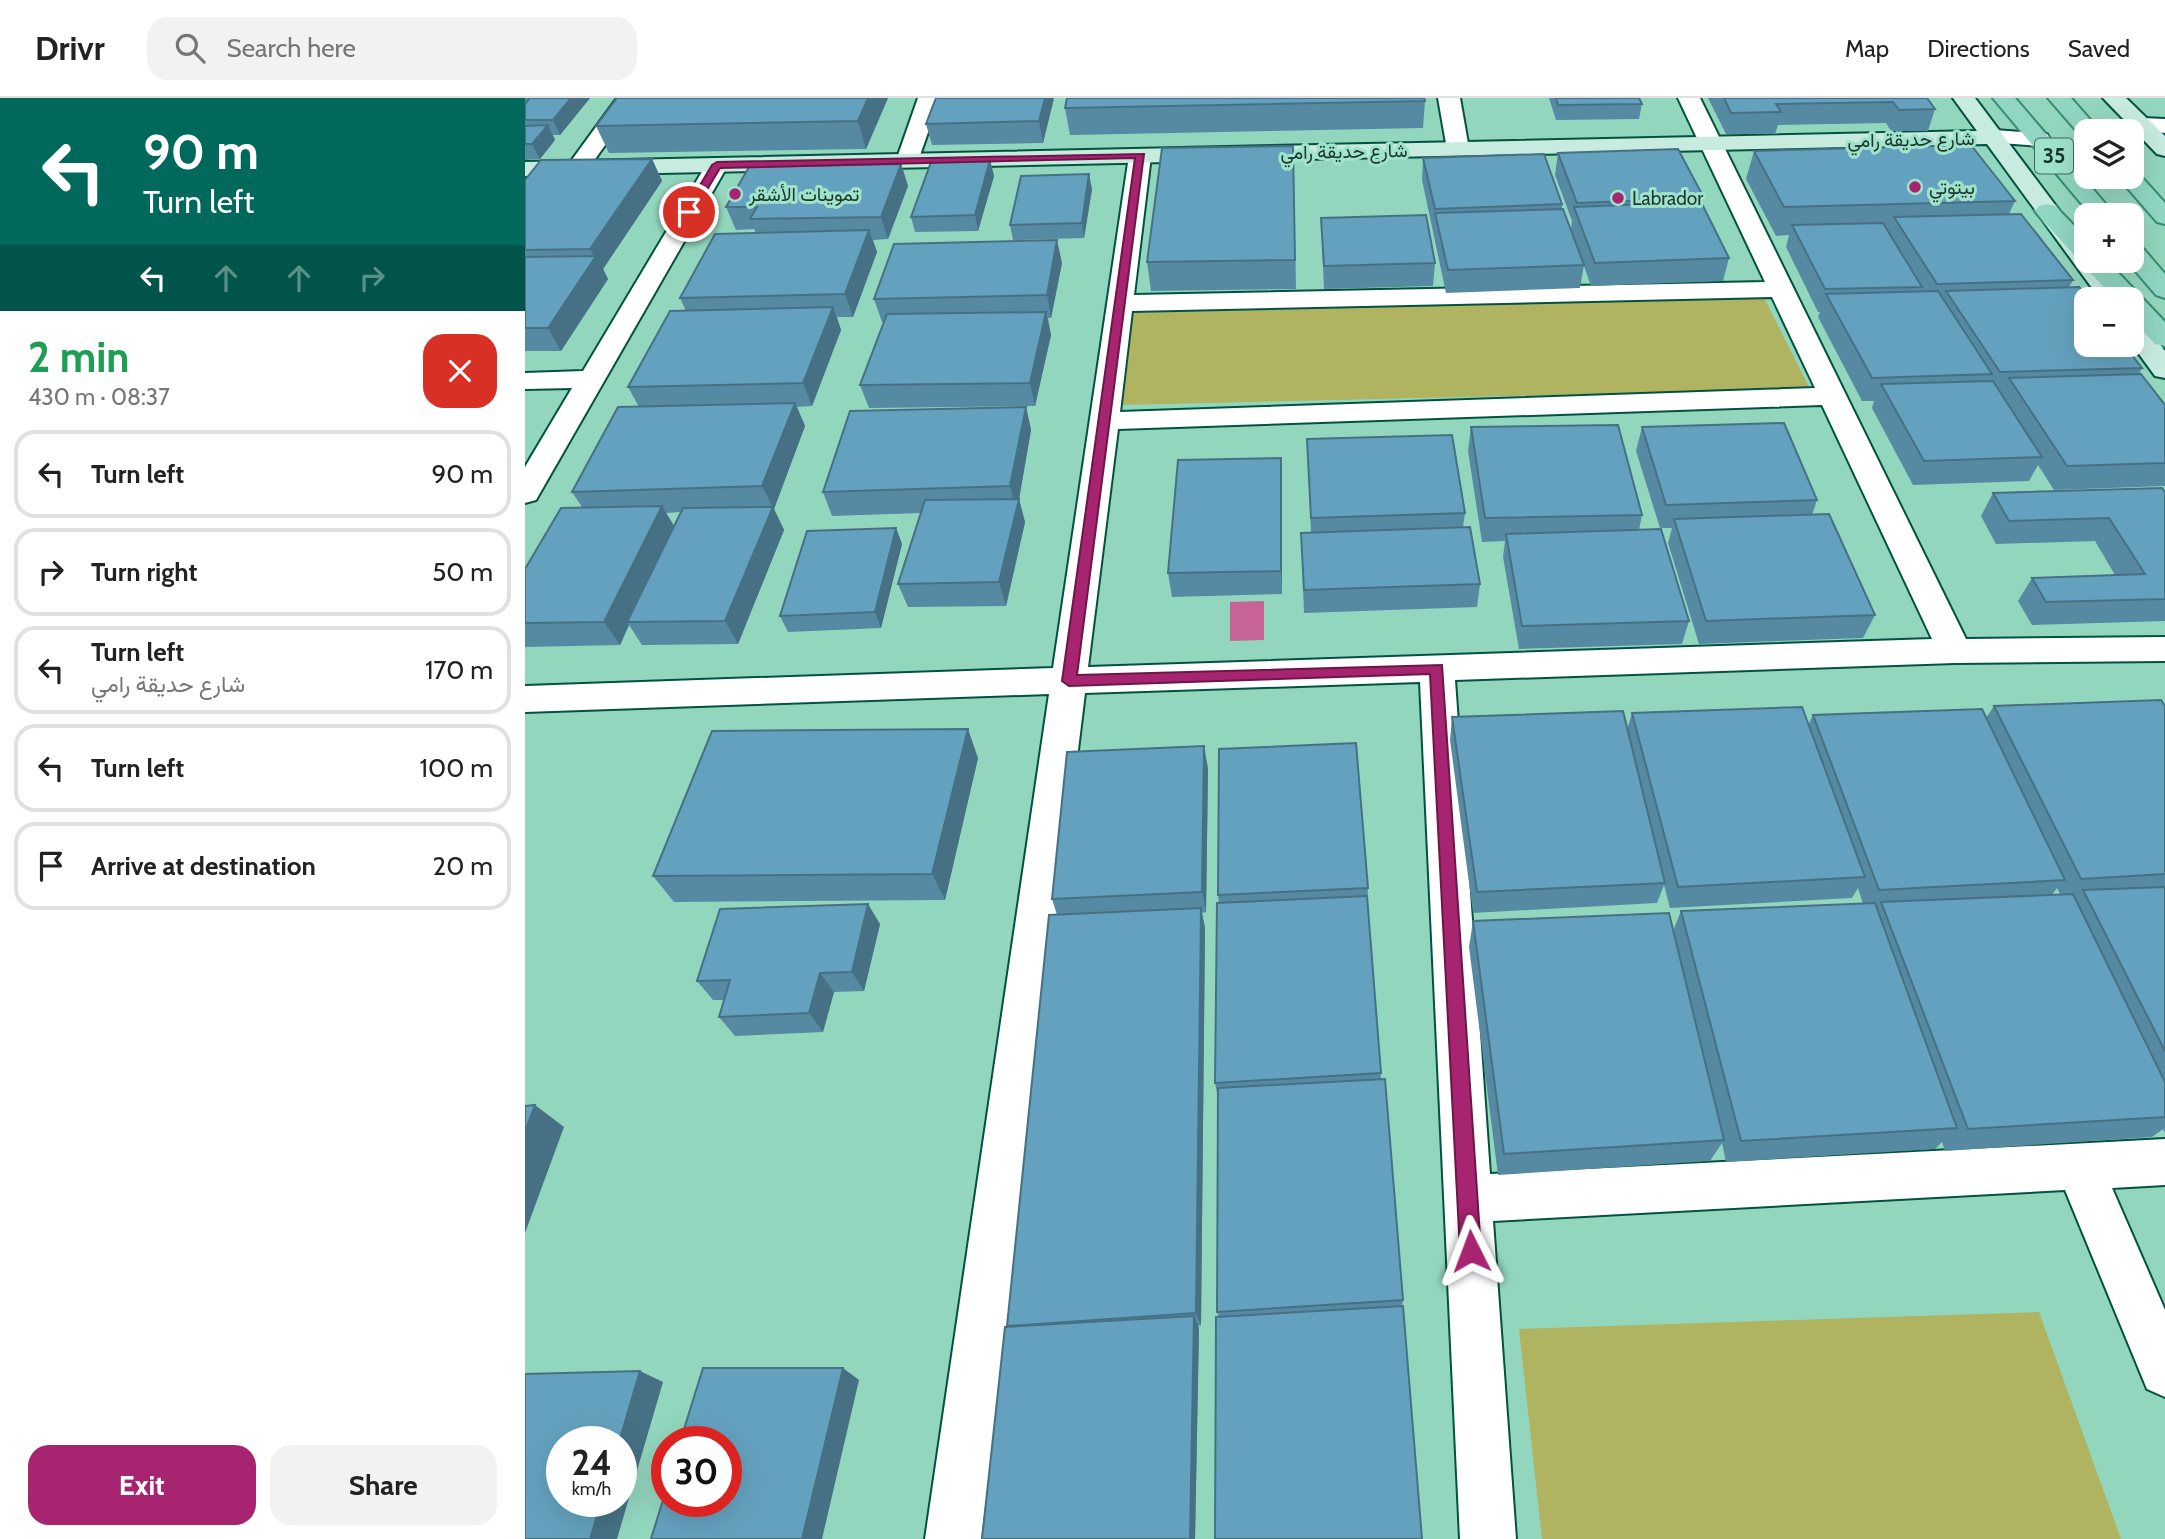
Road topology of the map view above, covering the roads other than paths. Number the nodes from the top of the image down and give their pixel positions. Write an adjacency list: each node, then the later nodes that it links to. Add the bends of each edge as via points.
1 (628, 98): 22 (street)
2 (929, 98): 20 (street)
3 (1449, 98): 17 (street)
4 (1689, 98): 16 (street)
5 (1964, 98): 14 (street)
6 (2004, 98): 15 (main road, 35)
7 (2059, 98): 9 (main road, 35)
8 (2114, 98): 10 (street)
9 (2078, 119)
10 (2137, 119)
11 (2144, 125): 12 (street)
12 (2165, 125)
13 (2144, 126): 18 (street)
14 (1995, 137): 15 (street); 16 (street, شارع حديقة رامي); 26 (street)
15 (2039, 139): 25 (main road, 35)
16 (1711, 143): 17 (street, شارع حديقة رامي); 33 (street)
17 (1458, 149): 19 (street, شارع حديقة رامي)
18 (2165, 149)
19 (1140, 156): 20 (street, شارع حديقة رامي); 35 (street)
20 (907, 161): 21 (street, شارع حديقة رامي)
21 (717, 165): 22 (street, شارع حديقة رامي); 40 (street)
22 (577, 168): 23 (street, شارع حديقة رامي)
23 (525, 169)
24 (2140, 189): 27 (main road)
25 (2093, 203)
26 (2047, 211): 28 (main road); 31 (street)
27 (2165, 217)
28 (2074, 240)
29 (2144, 265): 34 (main road)
30 (2104, 273): 32 (main road)
31 (2104, 287)
32 (2117, 287)
33 (1781, 289): 35 (street); 42 (street)
34 (2165, 290)
35 (1121, 303): 43 (street)
36 (2144, 316): 37 (main road)
37 (2165, 338)
38 (2144, 342): 39 (street)
39 (2165, 370)
40 (591, 379): 41 (street); 44 (street)
41 (525, 381)
42 (1832, 396): 43 (street); 46 (street)
43 (1104, 421): 48 (street)
44 (525, 493)
45 (2165, 649): 46 (street)
46 (1955, 651): 47 (street)
47 (1437, 669): 48 (street); 52 (street)
48 (1069, 681): 49 (street); 54 (street)
49 (525, 699)
50 (2165, 1163): 51 (street)
51 (2079, 1167): 52 (street); 53 (street)
52 (1467, 1199): 55 (street)
53 (2165, 1371)
54 (953, 1539)
55 (1488, 1539)

